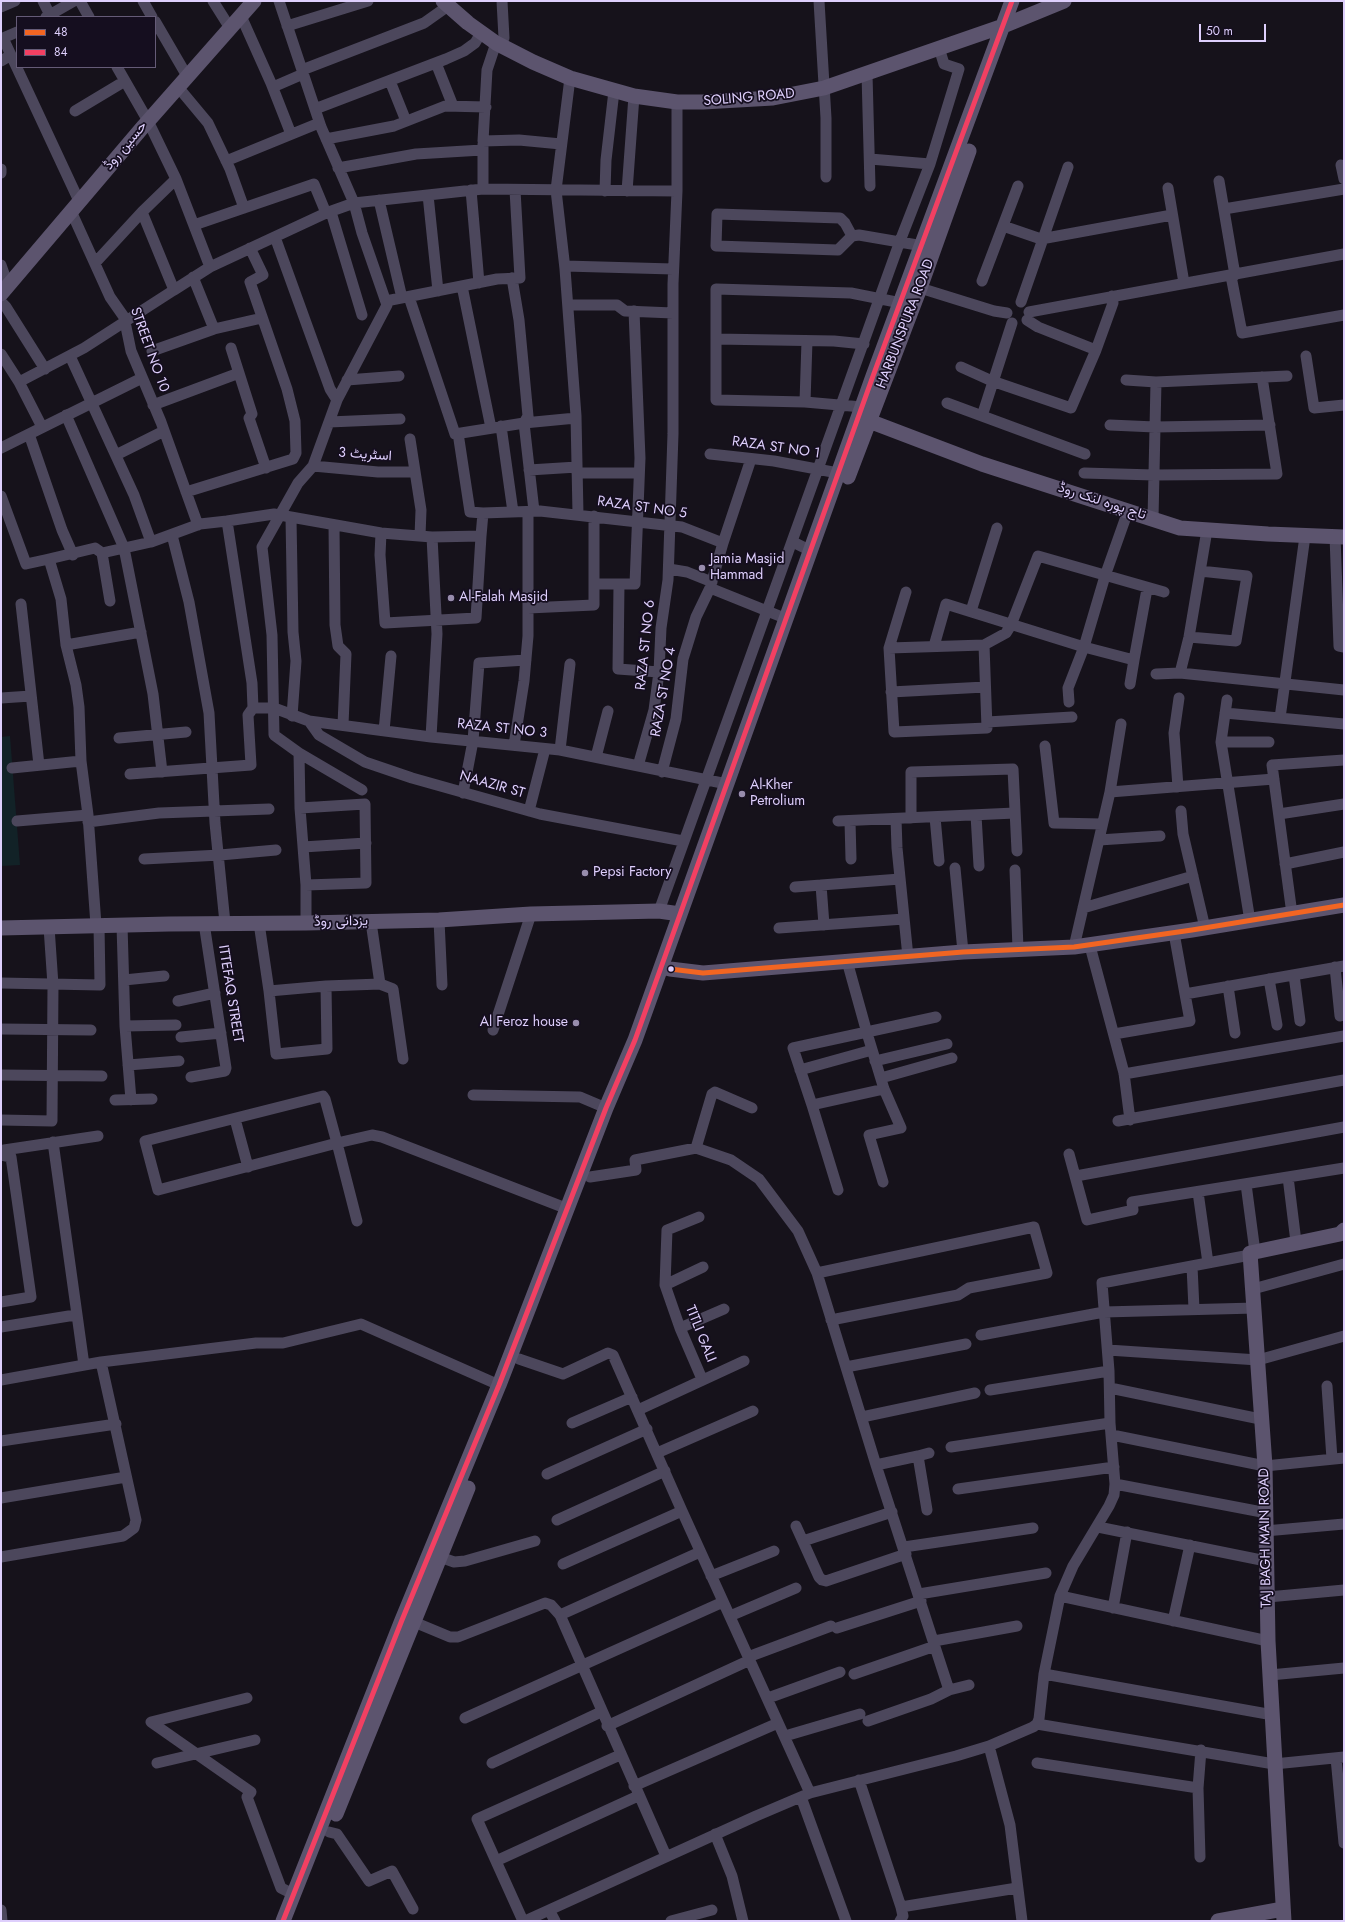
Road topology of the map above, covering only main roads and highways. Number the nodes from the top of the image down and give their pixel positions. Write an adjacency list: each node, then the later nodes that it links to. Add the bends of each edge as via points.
1 (254, 1): 7 (main road, حسین روڈ)
2 (1012, 1): 6 (main road, HARBUNSPURA ROAD)
3 (1022, 1): 6 (main road, HARBUNSPURA ROAD)
4 (1064, 1): 6 (main road, SOLING ROAD)
5 (445, 3): 6 (main road, SOLING ROAD, via 481,33 570,78 634,96 677,102 752,100 824,88)
6 (1009, 24): 8 (main road, HARBUNSPURA ROAD, via 920,288); 9 (main road, HARBUNSPURA ROAD, via 873,376)
7 (4, 290)
8 (869, 421): 9 (main road, HARBUNSPURA ROAD); 10 (main road, تاج پورہ لنک روڈ, via 982,464 1180,528)
9 (843, 474): 11 (main road, HARBUNSPURA ROAD); 11 (main road, HARBUNSPURA ROAD, via 811,551)
10 (1339, 537)
11 (756, 720): 13 (main road, HARBUNSPURA ROAD, via 727,784); 15 (main road, HARBUNSPURA ROAD)
12 (1344, 905): 15 (main road, via 1090,946 847,960 703,973)
13 (680, 914): 14 (main road, یزدانی روڈ, via 659,911 372,922); 16 (main road, HARBUNSPURA ROAD)
14 (1, 928)
15 (670, 969): 16 (main road, HARBUNSPURA ROAD)
16 (639, 1041): 18 (main road, HARBUNSPURA ROAD, via 606,1108); 18 (main road, HARBUNSPURA ROAD, via 590,1177 519,1359)
17 (1344, 1230): 20 (main road, TAJ BAGH MAIN ROAD, via 1340,1234 1296,1242 1253,1254 1260,1419 1265,1466 1268,1641)
18 (503, 1387): 19 (main road, HARBUNSPURA ROAD); 19 (main road, HARBUNSPURA ROAD, via 414,1622)
19 (379, 1693): 21 (main road, HARBUNSPURA ROAD); 22 (main road, HARBUNSPURA ROAD, via 329,1832)
20 (1284, 1915): 23 (main road)
21 (283, 1921)
22 (293, 1921)
23 (1218, 1921)

